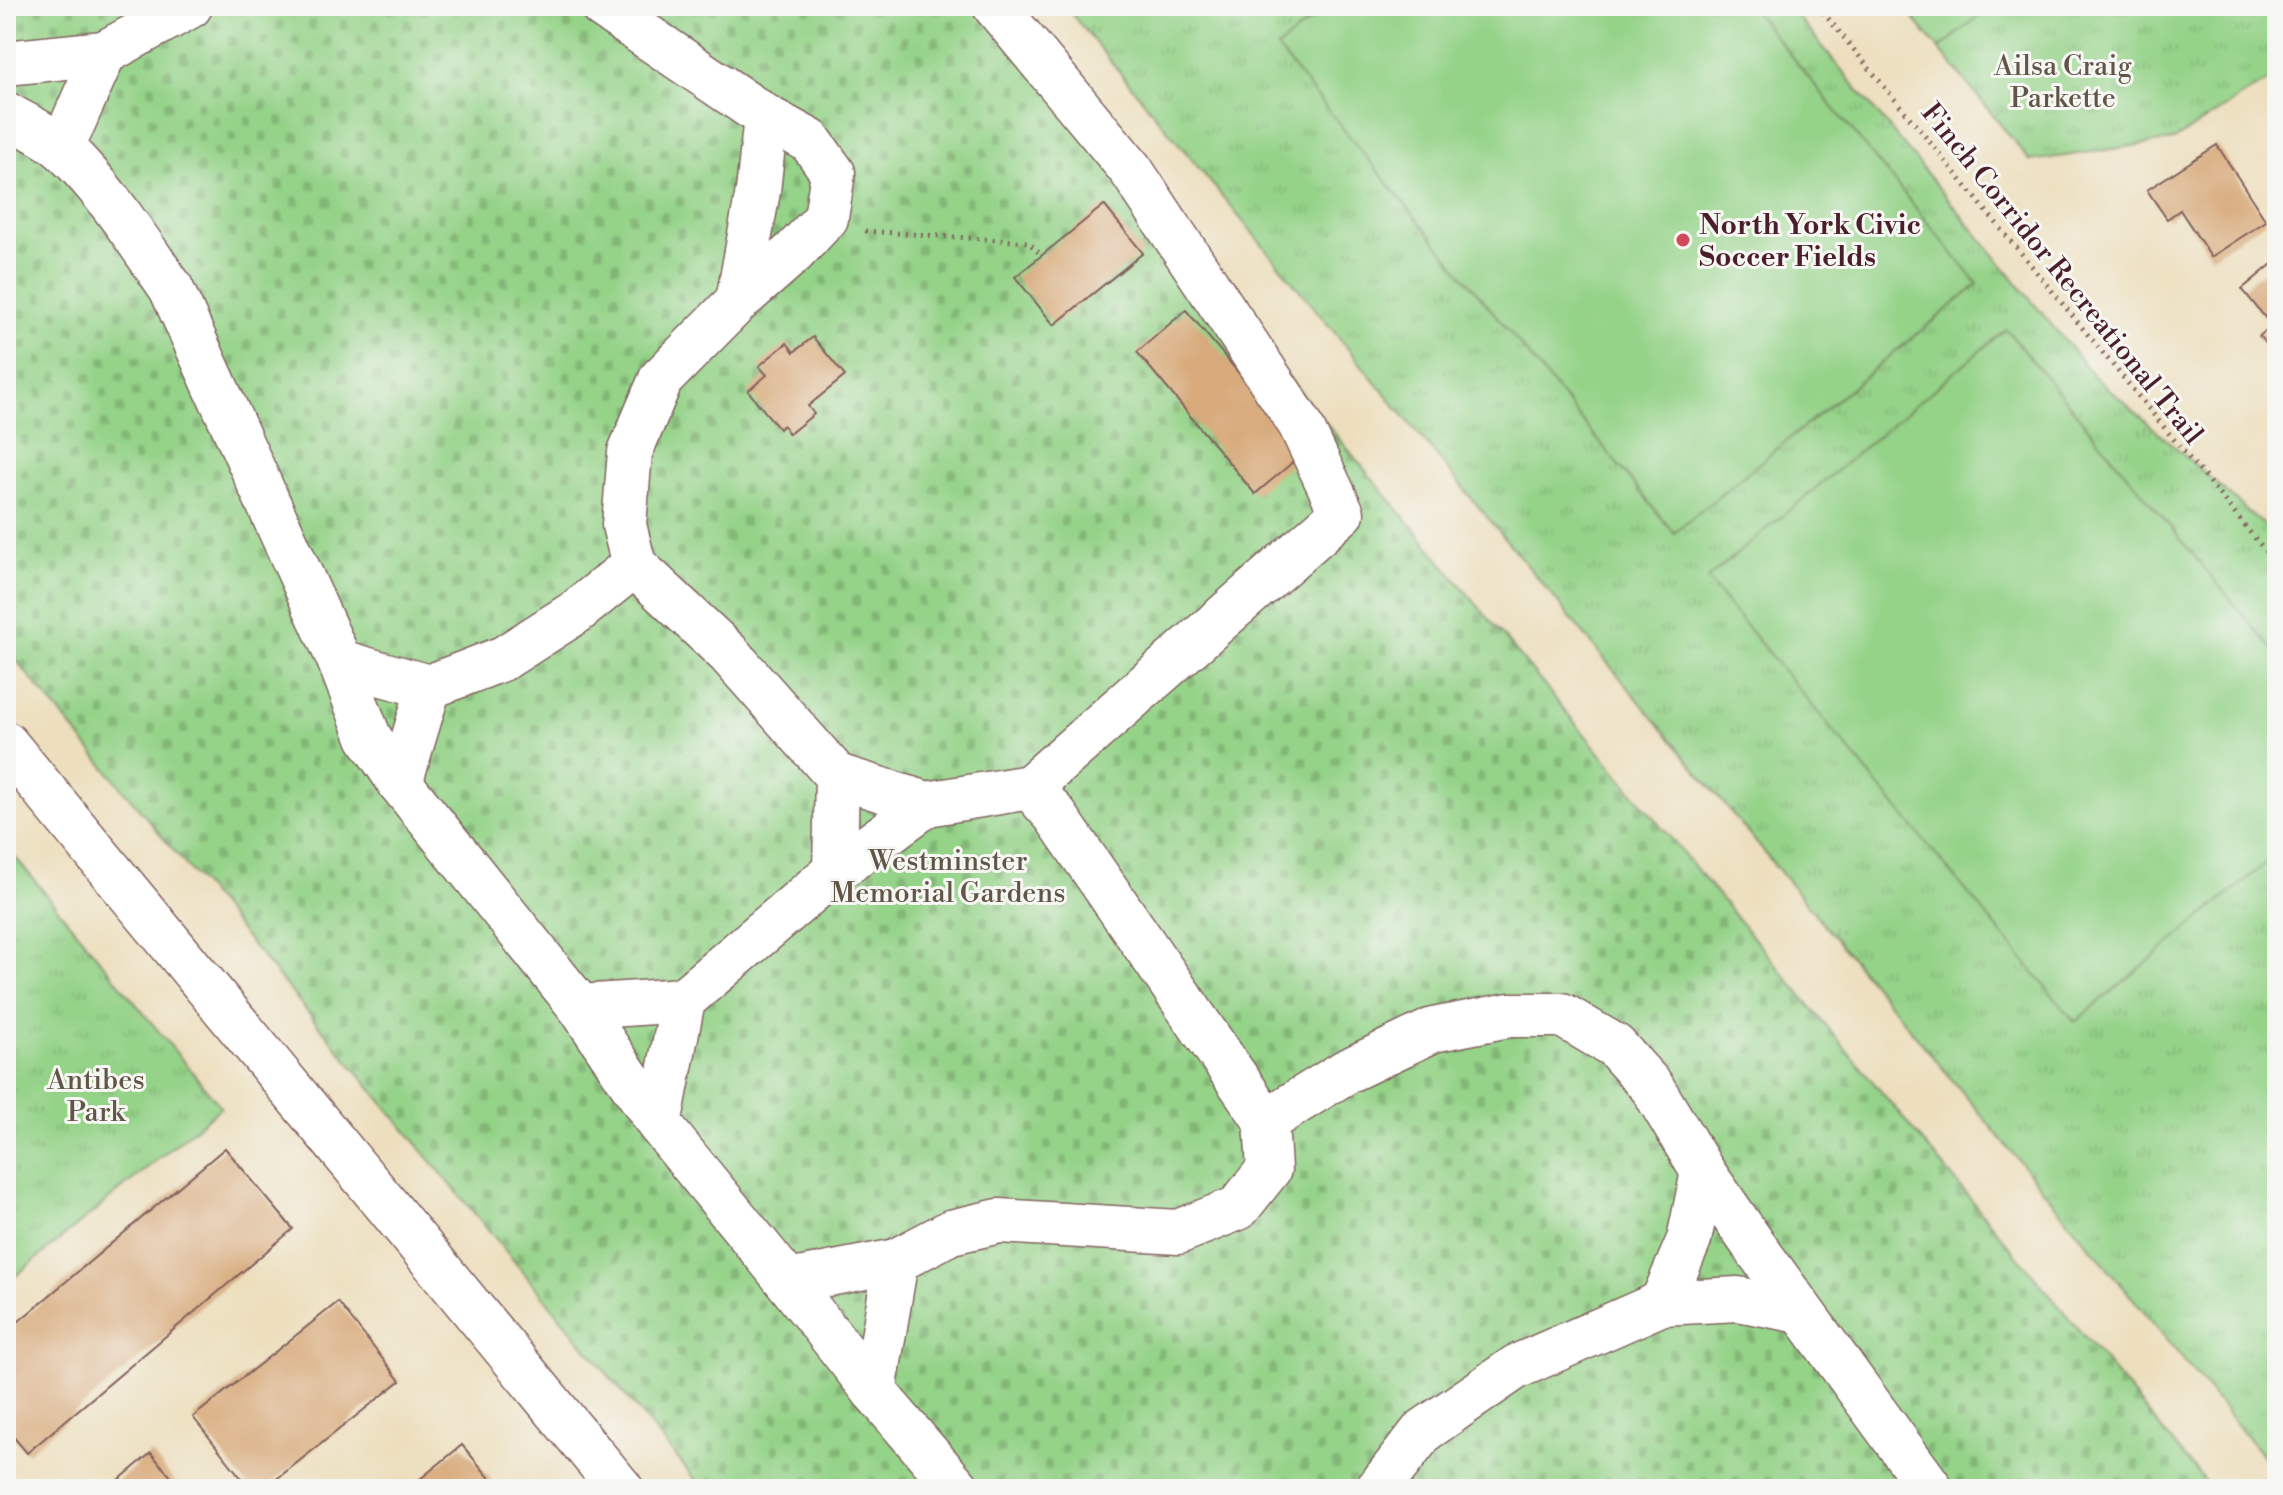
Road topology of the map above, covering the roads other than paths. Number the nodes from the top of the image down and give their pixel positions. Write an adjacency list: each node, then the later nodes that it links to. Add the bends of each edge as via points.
1 (190, 6): 4 (lane)
2 (602, 6): 7 (lane)
3 (995, 6): 16 (lane, via 1131,170 1300,424 1342,513)
4 (104, 53): 5 (lane); 8 (lane)
5 (6, 63)
6 (6, 114): 8 (lane)
7 (766, 117): 9 (lane); 9 (lane, via 810,141 833,173 826,218)
8 (62, 148): 11 (lane, via 171,288)
9 (738, 301): 10 (lane, via 661,379 630,452 624,525)
10 (634, 565): 12 (lane, via 576,612 504,658); 14 (lane, via 728,653)
11 (340, 662): 12 (lane); 15 (lane, via 369,737)
12 (429, 687): 15 (lane)
13 (6, 744): 29 (lane)
14 (837, 776): 17 (lane); 18 (lane)
15 (400, 783): 20 (lane)
16 (1030, 787): 17 (lane); 21 (lane, via 1055,815)
17 (927, 804): 18 (lane)
18 (835, 871): 19 (lane)
19 (683, 1000): 20 (lane); 22 (lane)
20 (580, 1007): 22 (lane)
21 (1266, 1121): 23 (lane, via 1347,1071 1433,1030 1509,1015 1562,1015 1615,1046 1652,1087); 24 (lane, via 1269,1169 1238,1208 1178,1232 999,1221 951,1232)
22 (659, 1124): 25 (lane)
23 (1703, 1172): 26 (lane, via 1689,1240); 27 (lane)
24 (896, 1261): 25 (lane); 28 (lane)
25 (788, 1282): 28 (lane)
26 (1662, 1303): 27 (lane, via 1738,1299); 31 (lane, via 1516,1367 1423,1431)
27 (1800, 1311): 32 (lane)
28 (874, 1391): 30 (lane)
29 (621, 1489)
30 (958, 1489)
31 (1378, 1489)
32 (1931, 1489)

